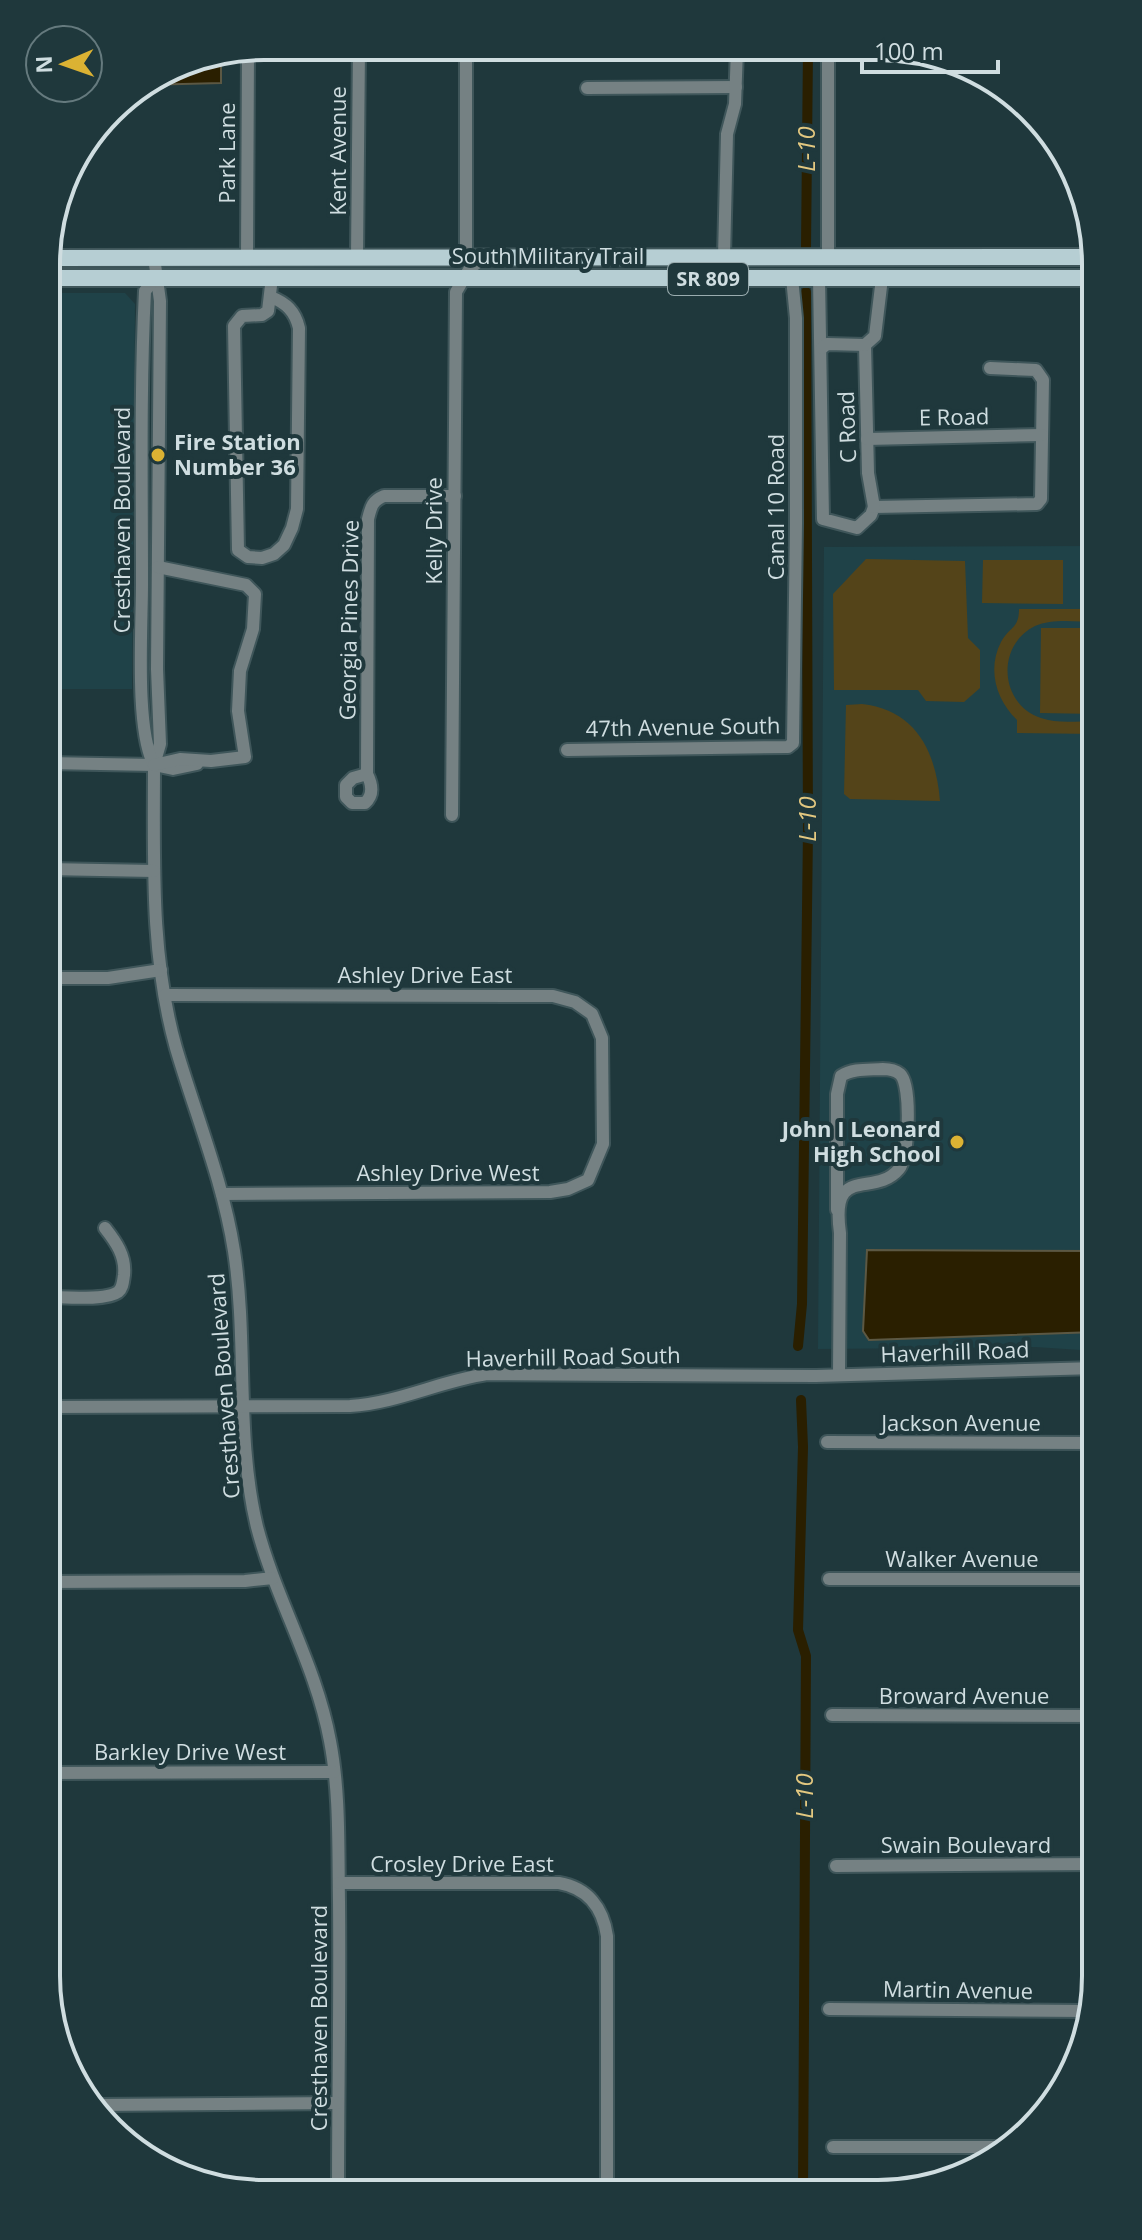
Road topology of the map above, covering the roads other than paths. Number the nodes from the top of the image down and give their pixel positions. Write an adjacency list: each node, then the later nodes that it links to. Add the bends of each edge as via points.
1 (248, 60): 8 (street, Park Lane)
2 (359, 60): 9 (street, Kent Avenue)
3 (466, 60): 18 (street)
4 (737, 60): 6 (street)
5 (828, 60): 12 (street)
6 (736, 87): 7 (street); 11 (street, via 727,134)
7 (587, 88)
8 (247, 256): 9 (main road, South Military Trail / SR 809); 10 (main road, South Military Trail / SR 809)
9 (357, 256): 15 (main road, South Military Trail / SR 809)
10 (154, 257): 14 (main road, South Military Trail / SR 809); 20 (street, Cresthaven Boulevard)
11 (724, 257): 12 (main road, South Military Trail / SR 809); 16 (main road, South Military Trail / SR 809); 31 (street)
12 (828, 257): 13 (main road, South Military Trail / SR 809)
13 (868, 257): 17 (main road, South Military Trail / SR 809); 25 (main road, via 852,268 764,269)
14 (60, 258)
15 (432, 258): 18 (main road, South Military Trail / SR 809); 22 (main road, via 431,265)
16 (484, 258): 18 (main road, South Military Trail / SR 809); 23 (street)
17 (1082, 258)
18 (466, 259)
19 (1082, 274): 29 (street)
20 (156, 277): 21 (main road, South Military Trail / SR 809); 24 (main road, South Military Trail / SR 809); 40 (street, Cresthaven Boulevard); 44 (street, Cresthaven Boulevard, via 145,291 141,440 142,669 148,753)
21 (272, 277): 22 (main road, South Military Trail / SR 809); 32 (street)
22 (414, 277): 23 (main road, South Military Trail / SR 809)
23 (463, 277): 31 (main road, South Military Trail / SR 809); 38 (street, Kelly Drive, via 456,292)
24 (60, 278)
25 (747, 278): 26 (main road, South Military Trail / SR 809); 31 (main road, South Military Trail / SR 809)
26 (792, 278): 27 (main road, South Military Trail / SR 809); 41 (street, Canal 10 Road)
27 (819, 278): 28 (main road, South Military Trail / SR 809); 34 (street)
28 (882, 278): 29 (main road, South Military Trail / SR 809); 33 (street, via 875,336)
29 (1074, 278): 30 (main road, South Military Trail / SR 809)
30 (1082, 278)
31 (700, 279)
32 (271, 297): 32 (street, via 268,311 242,316 234,326 238,550 262,558 284,545 297,509 299,328 292,310)
33 (865, 345): 34 (street); 37 (street, C Road)
34 (822, 348): 39 (street, via 823,519 857,528)
35 (990, 368): 36 (street, via 1041,374)
36 (1042, 435): 37 (street, E Road); 39 (street, via 1037,504)
37 (867, 439): 39 (street, C Road)
38 (455, 496): 45 (street, Georgia Pines Drive, via 384,496 371,507); 46 (street, Kelly Drive)
39 (874, 507)
40 (158, 572): 44 (street, Cresthaven Boulevard, via 160,744); 44 (street, via 185,578 195,573 246,585 255,594 253,629 240,671 238,711 245,757 173,769)
41 (795, 737): 42 (street, 47th Avenue South, via 788,747)
42 (567, 750)
43 (60, 763): 44 (street)
44 (154, 765): 48 (street, Cresthaven Boulevard)
45 (367, 774)
46 (452, 815)
47 (60, 869): 48 (street)
48 (154, 871): 49 (street, Cresthaven Boulevard)
49 (161, 970): 50 (street); 51 (street, Cresthaven Boulevard)
50 (60, 978)
51 (165, 995): 52 (street, Ashley Drive East, via 553,996 592,1014 602,1038); 53 (street, Cresthaven Boulevard)
52 (604, 1099): 53 (street, Ashley Drive West, via 600,1155 588,1180 568,1189)
53 (222, 1194): 60 (street, Cresthaven Boulevard, via 239,1287)
54 (837, 1210): 54 (street, via 845,1192 856,1184 889,1178 906,1157 907,1087 900,1074 888,1069 841,1076); 58 (street)
55 (105, 1228): 56 (street, via 119,1246 122,1289 106,1296)
56 (60, 1297)
57 (1082, 1368): 58 (street, Haverhill Road)
58 (839, 1375): 59 (street, Haverhill Road)
59 (816, 1376): 60 (street, Haverhill Road South, via 487,1374 366,1405)
60 (243, 1406): 61 (street, Haverhill Road South); 64 (street, Cresthaven Boulevard, via 251,1496)
61 (60, 1407)
62 (827, 1442): 63 (street, Jackson Avenue)
63 (1082, 1443)
64 (273, 1578): 67 (street); 70 (street, Cresthaven Boulevard, via 314,1679)
65 (829, 1579): 66 (street, Walker Avenue)
66 (1082, 1579)
67 (60, 1582)
68 (832, 1715): 69 (street, Broward Avenue)
69 (1082, 1716)
70 (334, 1772): 71 (street, Barkley Drive West); 74 (street, Cresthaven Boulevard)
71 (60, 1773)
72 (1082, 1864): 73 (street, Swain Boulevard)
73 (836, 1866)
74 (339, 1883): 77 (street, Cresthaven Boulevard); 82 (street, Crosley Drive East, via 559,1883 583,1892 600,1911 607,1936)
75 (829, 2009): 76 (street, Martin Avenue)
76 (1079, 2011)
77 (338, 2103): 78 (street); 81 (street, Cresthaven Boulevard)
78 (106, 2105)
79 (833, 2147): 80 (street)
80 (989, 2147)
81 (338, 2180)
82 (607, 2180)

